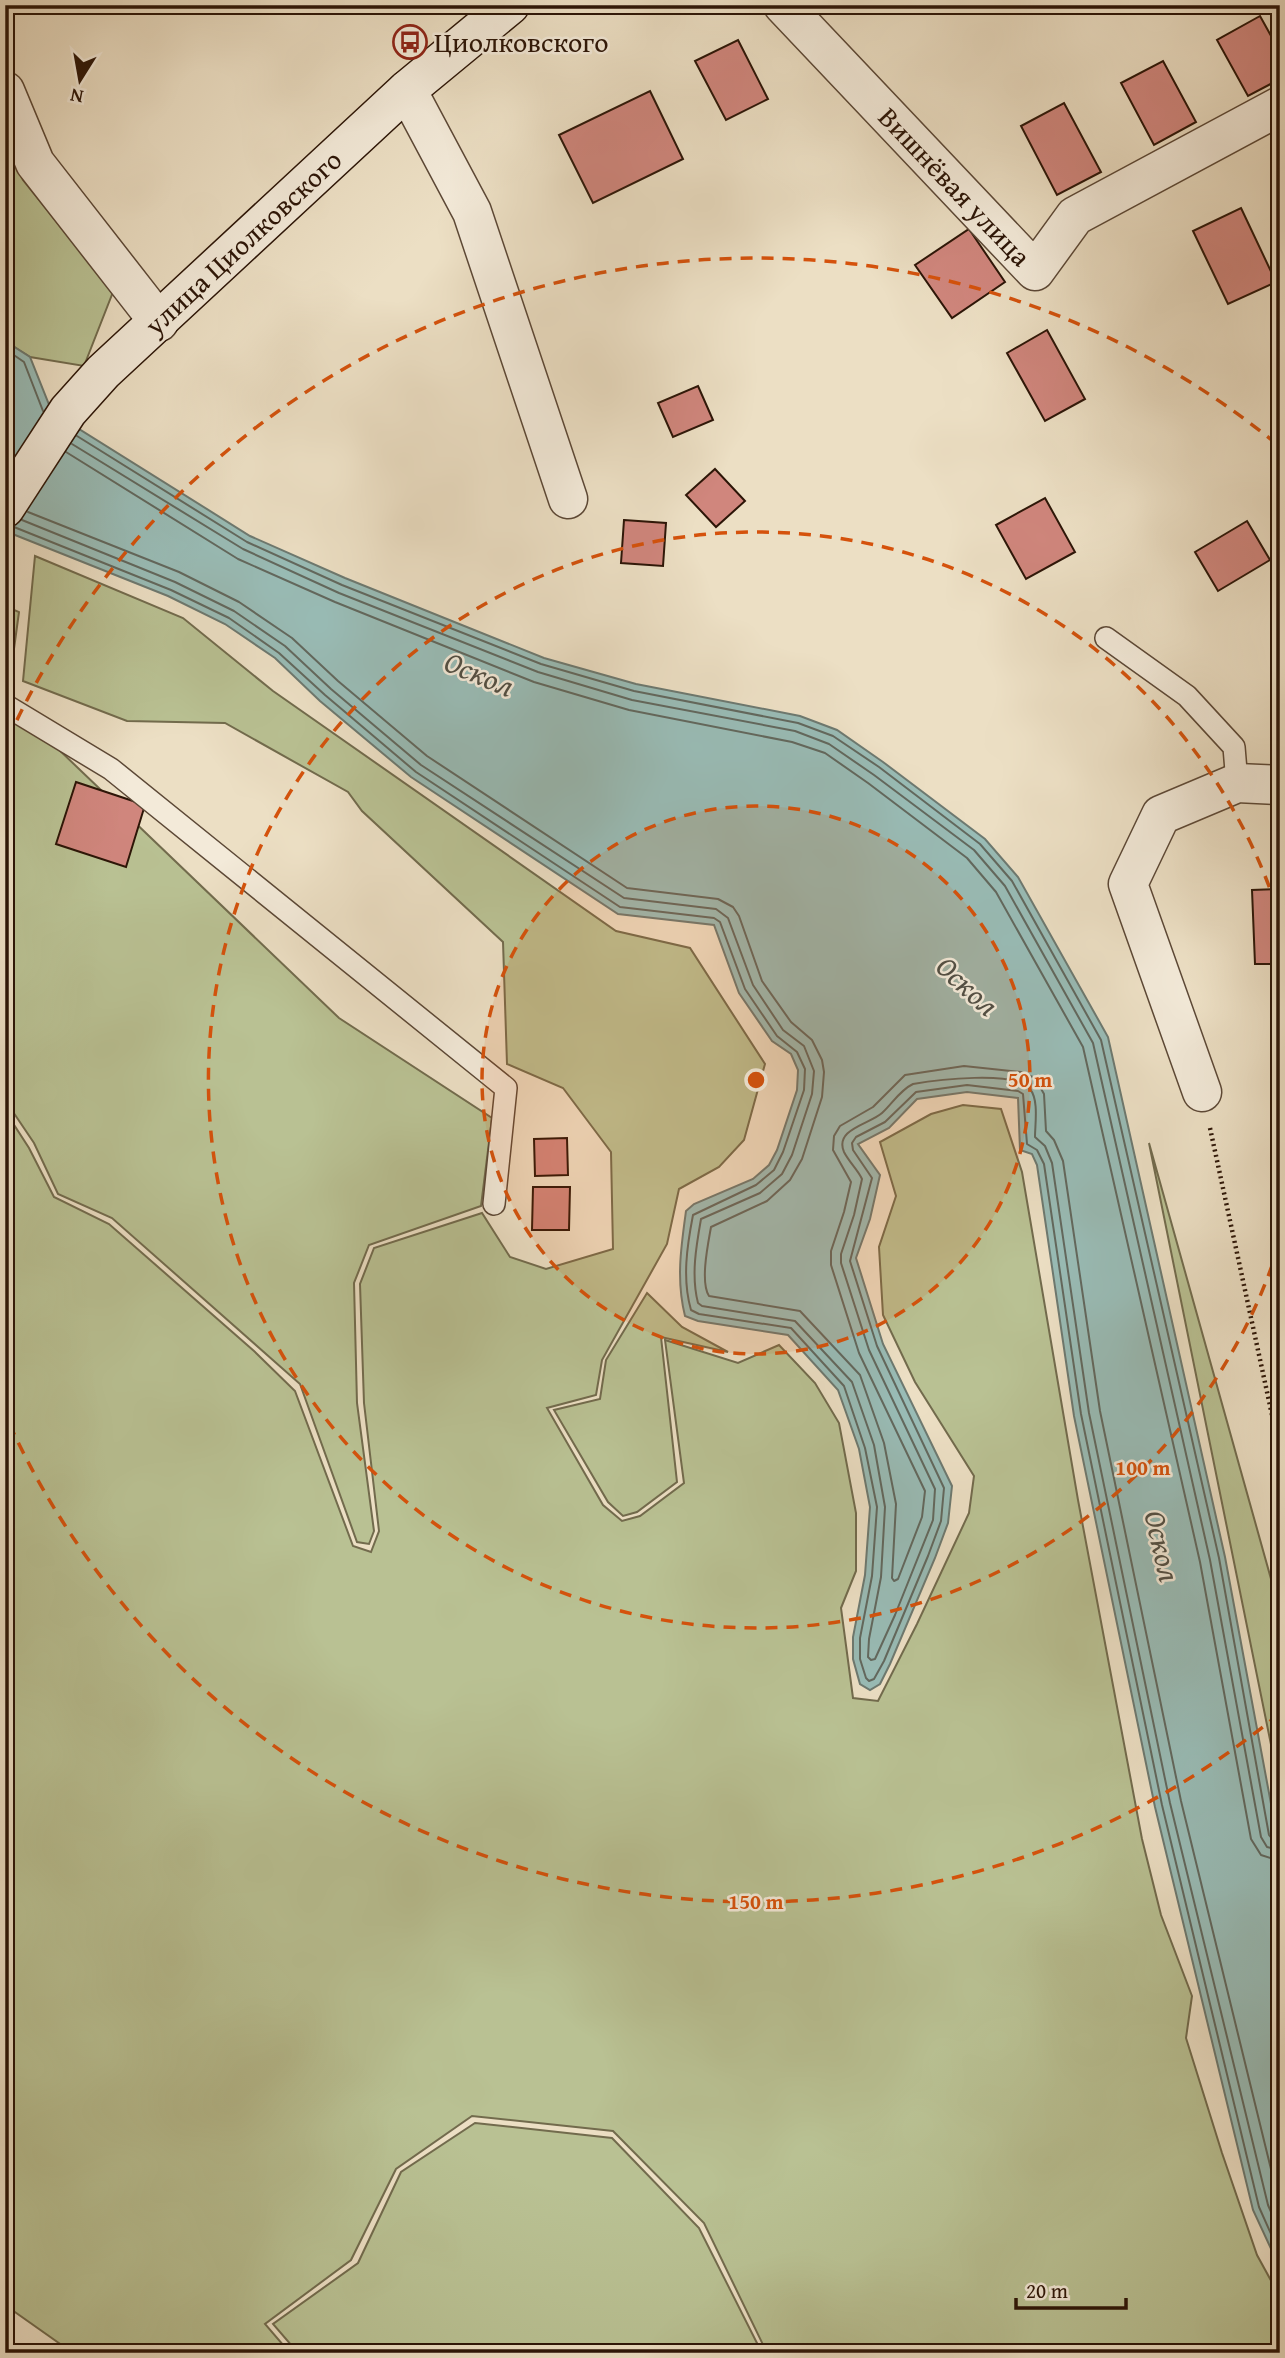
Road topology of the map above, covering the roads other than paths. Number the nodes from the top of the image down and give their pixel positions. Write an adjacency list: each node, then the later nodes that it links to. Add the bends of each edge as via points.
1 (510, 5): 3 (street, улица Циолковского)
2 (783, 5): 5 (street, Вишнёвая улица, via 1035,271 1075,216)
3 (407, 90): 6 (street, улица Циолковского); 7 (street, via 472,212)
4 (5, 91): 6 (street, via 36,163)
5 (1280, 106)
6 (159, 322): 8 (street, улица Циолковского, via 68,411)
7 (568, 499)
8 (5, 508)
9 (1106, 638): 11 (lane, via 1187,696 1234,747)
10 (5, 705): 14 (lane, via 111,769 506,1088)
11 (1237, 783): 12 (street); 13 (street, via 1161,815 1128,884)
12 (1280, 785)
13 (1202, 1092)
14 (494, 1204)

